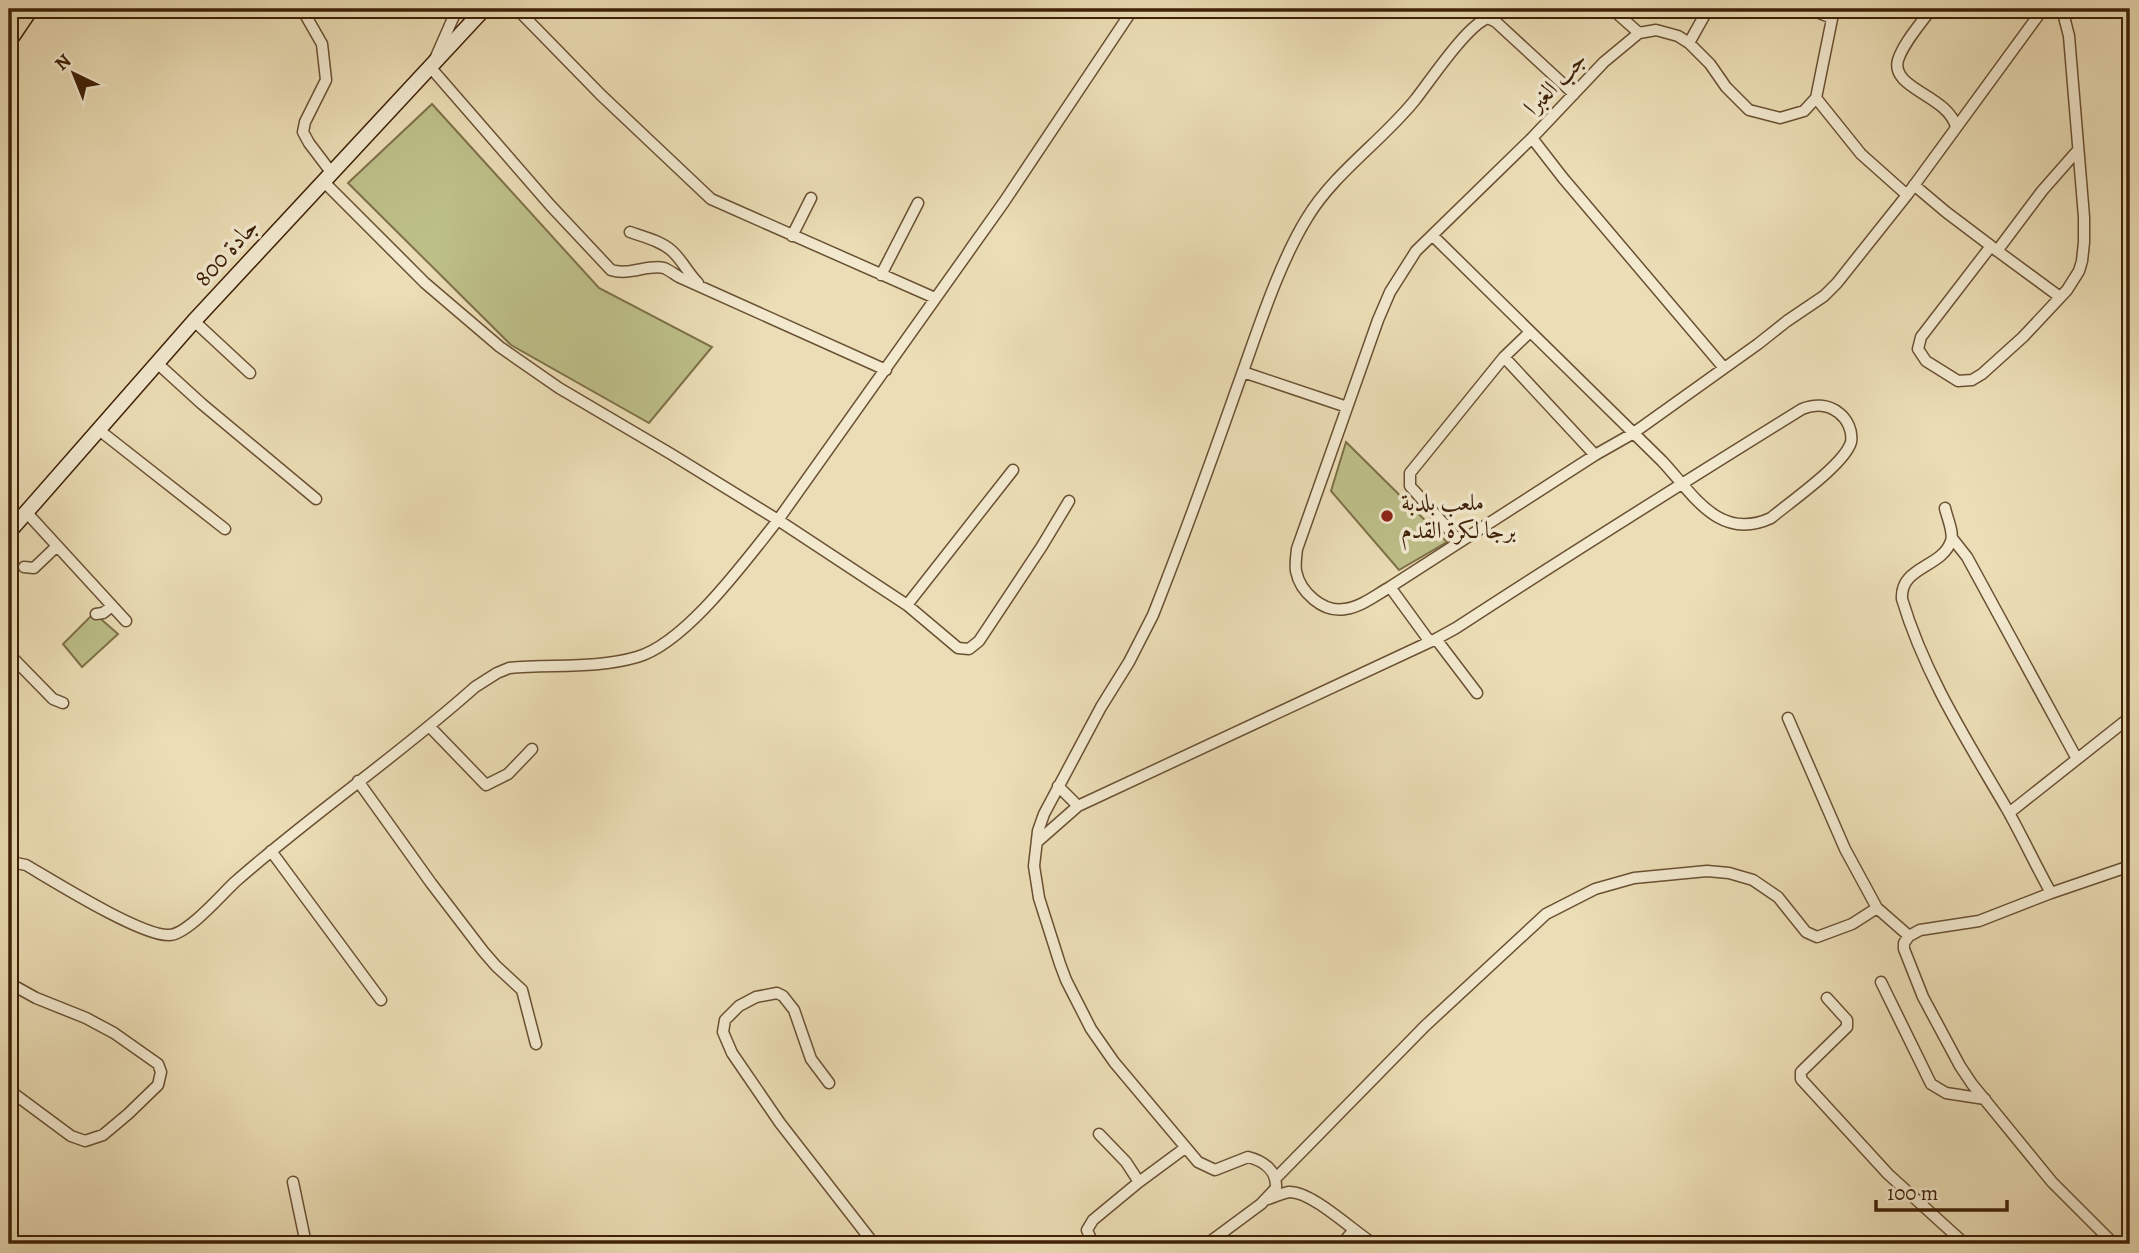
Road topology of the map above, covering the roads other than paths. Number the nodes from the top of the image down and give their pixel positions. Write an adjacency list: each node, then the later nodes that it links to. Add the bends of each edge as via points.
1 (28, 9): 15 (highway)
2 (302, 9): 23 (street, via 322,44 326,80 303,132)
3 (457, 9): 17 (street)
4 (484, 9): 17 (main road, جادة 800)
5 (517, 9): 29 (street, via 711,199)
6 (1133, 9): 35 (street)
7 (1612, 9): 14 (street)
8 (1708, 9): 16 (street)
9 (1809, 9): 13 (street)
10 (1931, 9): 20 (street, via 1902,51 1897,67 1910,85 1948,110)
11 (2043, 9): 20 (street)
12 (2062, 9): 22 (street, via 2069,36)
13 (1833, 14): 19 (street)
14 (1639, 33): 16 (street, via 1667,32); 18 (street, جب الغبرا)
15 (9, 37)
16 (1689, 43): 19 (street, via 1749,110 1788,117 1809,108)
17 (431, 68): 23 (main road, جادة 800); 33 (street, via 611,270 661,267)
18 (1574, 94): 21 (street, جب الغبرا); 42 (street, via 1496,22 1480,20 1412,103 1308,216)
19 (1816, 98): 25 (street, via 1861,154)
20 (1956, 127): 24 (street)
21 (1532, 138): 30 (street, جب الغبرا); 40 (street)
22 (2078, 150): 31 (street); 34 (street, via 2084,217 2082,261)
23 (327, 176): 36 (main road, جادة 800); 54 (street, via 425,283 500,347 559,388)
24 (1914, 185): 25 (street); 31 (street)
25 (1906, 194): 40 (street, via 1830,290)
26 (811, 198): 29 (street)
27 (918, 203): 32 (street)
28 (630, 232): 33 (street, via 673,251)
29 (792, 236): 32 (street)
30 (1433, 236): 37 (street); 44 (street, جب الغبرا, via 1416,251 1390,292)
31 (1994, 248): 34 (street); 34 (street, via 1919,341 1920,354 1938,370 1958,381 1972,380)
32 (881, 275): 35 (street)
33 (702, 287): 41 (street)
34 (2060, 297)
35 (934, 299): 41 (street)
36 (194, 321): 39 (main road, جادة 800); 43 (street)
37 (1530, 332): 38 (street); 46 (street)
38 (1504, 357): 47 (street); 58 (street, via 1409,476 1410,486)
39 (157, 363): 45 (main road, جادة 800); 50 (street)
40 (1724, 368): 46 (street)
41 (886, 370): 54 (street)
42 (1243, 372): 44 (street); 76 (street, via 1153,615)
43 (250, 373)
44 (1347, 407): 61 (street, جب الغبرا, via 1300,539 1296,572 1312,598 1335,610 1355,607)
45 (99, 430): 53 (main road, جادة 800); 55 (street)
46 (1632, 434): 47 (street); 49 (street)
47 (1595, 454): 58 (street)
48 (1013, 470): 62 (street)
49 (1682, 485): 49 (street, via 1810,406 1835,410 1851,431 1848,449 1832,468 1760,523 1739,525 1714,515); 66 (street)
50 (316, 499)
51 (1069, 501): 62 (street, via 971,649 958,648)
52 (1945, 508): 57 (street)
53 (27, 513): 56 (main road, جادة 800); 59 (street)
54 (778, 520): 62 (street); 72 (street, via 705,606 662,647 600,664 502,671)
55 (225, 529)
56 (9, 532)
57 (1952, 538): 74 (street, via 1967,557); 78 (street, via 1941,554 1906,579 1902,599 1934,680)
58 (1460, 542): 61 (street)
59 (57, 546): 60 (street, via 34,568); 63 (street)
60 (24, 567)
61 (1390, 587): 66 (street)
62 (907, 605)
63 (112, 606): 64 (street); 65 (street)
64 (96, 614)
65 (125, 621)
66 (1433, 640): 68 (street); 77 (street)
67 (9, 654): 69 (street, via 53,699)
68 (1477, 693)
69 (63, 703)
70 (1788, 718): 84 (street, via 1845,849)
71 (2129, 718): 74 (street)
72 (429, 726): 73 (street, via 486,785 508,774); 75 (street)
73 (532, 749)
74 (2077, 759): 78 (street)
75 (358, 781): 80 (street); 90 (street, via 483,951 522,990)
76 (1058, 786): 77 (street); 79 (street)
77 (1078, 806): 79 (street)
78 (2009, 813): 83 (street)
79 (1037, 842): 95 (street, via 1037,889 1066,980 1114,1062)
80 (271, 851): 81 (street, via 173,935 137,926 26,865); 89 (street)
81 (9, 864)
82 (2130, 866): 83 (street)
83 (2051, 893): 85 (street, via 1979,921 1920,930)
84 (1877, 908): 85 (street); 96 (street, via 1852,924 1817,937 1806,932 1778,897 1753,880 1729,873 1634,878 1595,889 1546,914 1425,1026)
85 (1909, 936): 93 (street, via 1904,949 1923,997 1960,1066)
86 (1881, 982): 93 (street, via 1931,1084 1946,1093)
87 (9, 983): 92 (street, via 114,1033 158,1064 161,1072 158,1085 128,1114 103,1135 85,1141 71,1136)
88 (1827, 998): 107 (street, via 1847,1020 1847,1027 1801,1072 1803,1082 1888,1174)
89 (381, 1000)
90 (536, 1044)
91 (829, 1083): 102 (street, via 811,1059 794,1010 783,996 756,997 725,1020 723,1032 732,1053)
92 (9, 1090)
93 (1985, 1099): 108 (street, via 2052,1182)
94 (1099, 1134): 98 (street)
95 (1185, 1148): 96 (street, via 1212,1170 1248,1157 1270,1169); 98 (street)
96 (1276, 1178): 99 (street, via 1276,1188)
97 (293, 1182): 101 (street)
98 (1139, 1182): 103 (street, via 1093,1220 1087,1230)
99 (1267, 1199): 100 (street, via 1287,1193 1300,1195 1321,1205); 104 (street)
100 (1353, 1231): 105 (street); 106 (street)
101 (306, 1244)
102 (874, 1244)
103 (1093, 1244)
104 (1207, 1244)
105 (1342, 1244)
106 (1374, 1244)
107 (1965, 1244)
108 (2114, 1244)

